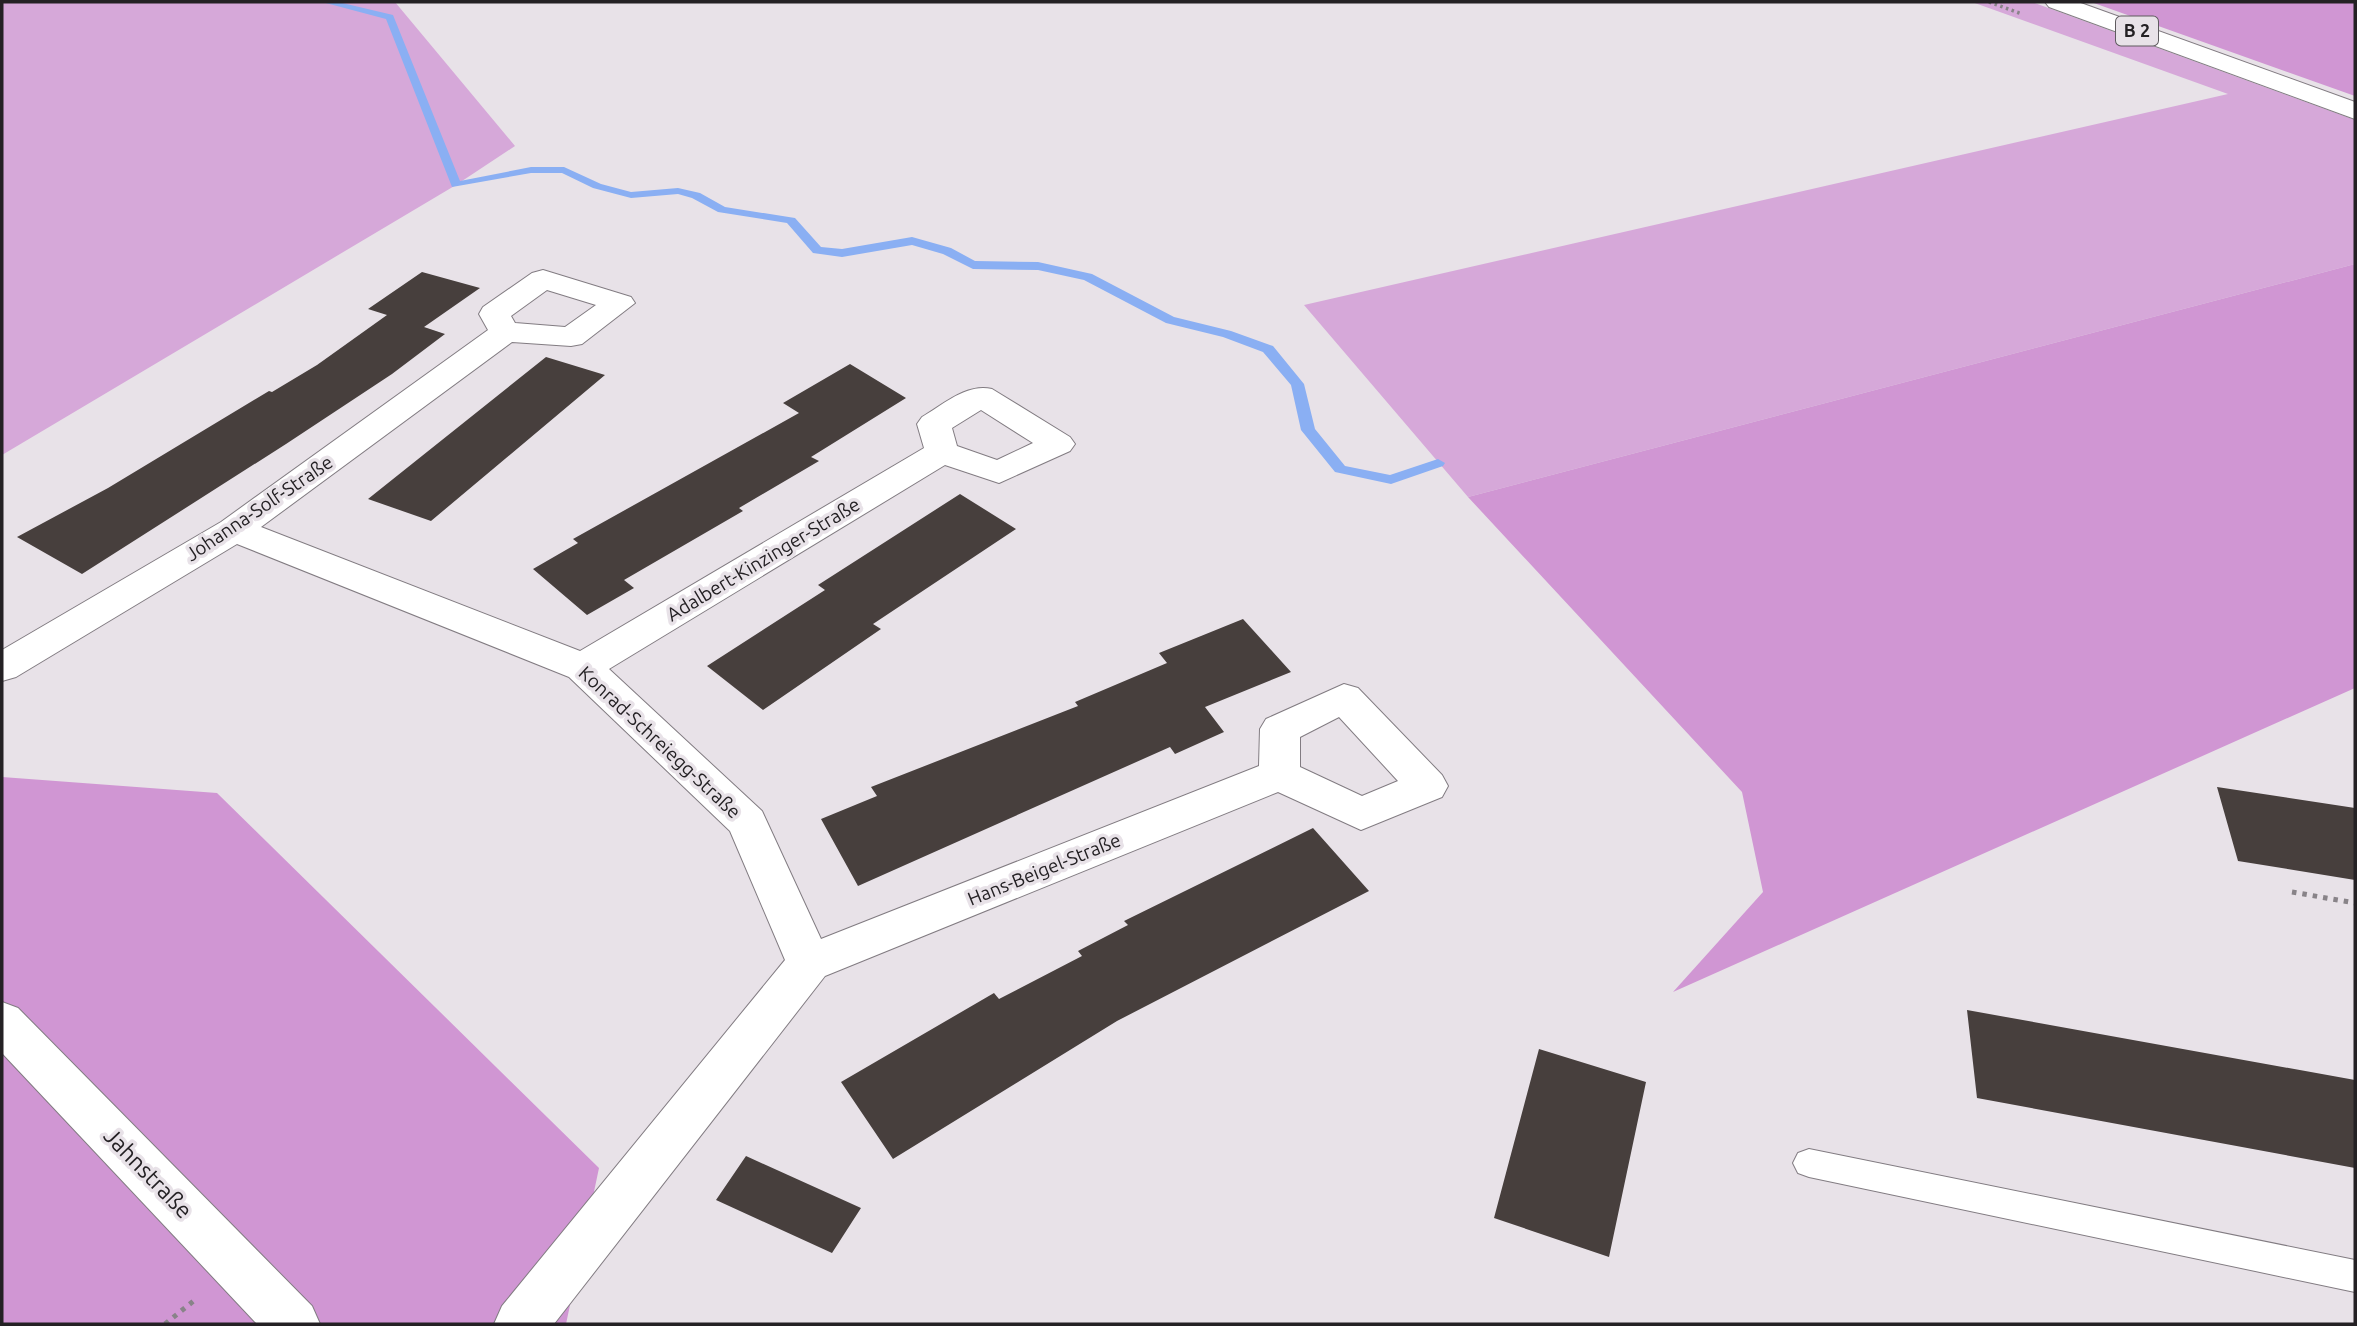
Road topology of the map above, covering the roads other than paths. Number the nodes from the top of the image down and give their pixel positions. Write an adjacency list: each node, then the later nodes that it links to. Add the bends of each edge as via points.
1 (2057, 2): 2 (street, B 2)
2 (2355, 111)
3 (505, 332): 5 (street, Johanna-Solf-Straße)
4 (942, 452): 7 (street, Adalbert-Kinzinger-Straße)
5 (234, 530): 6 (street, Johanna-Solf-Straße); 7 (street, Konrad-Schreiegg-Straße)
6 (2, 667)
7 (583, 667): 9 (street, Konrad-Schreiegg-Straße, via 747,822)
8 (1279, 775): 9 (street, Hans-Beigel-Straße)
9 (809, 963): 14 (street)
10 (2, 1022): 13 (street, Jahnstraße)
11 (1809, 1163): 12 (lane)
12 (2355, 1276)
13 (293, 1324)
14 (521, 1324)

